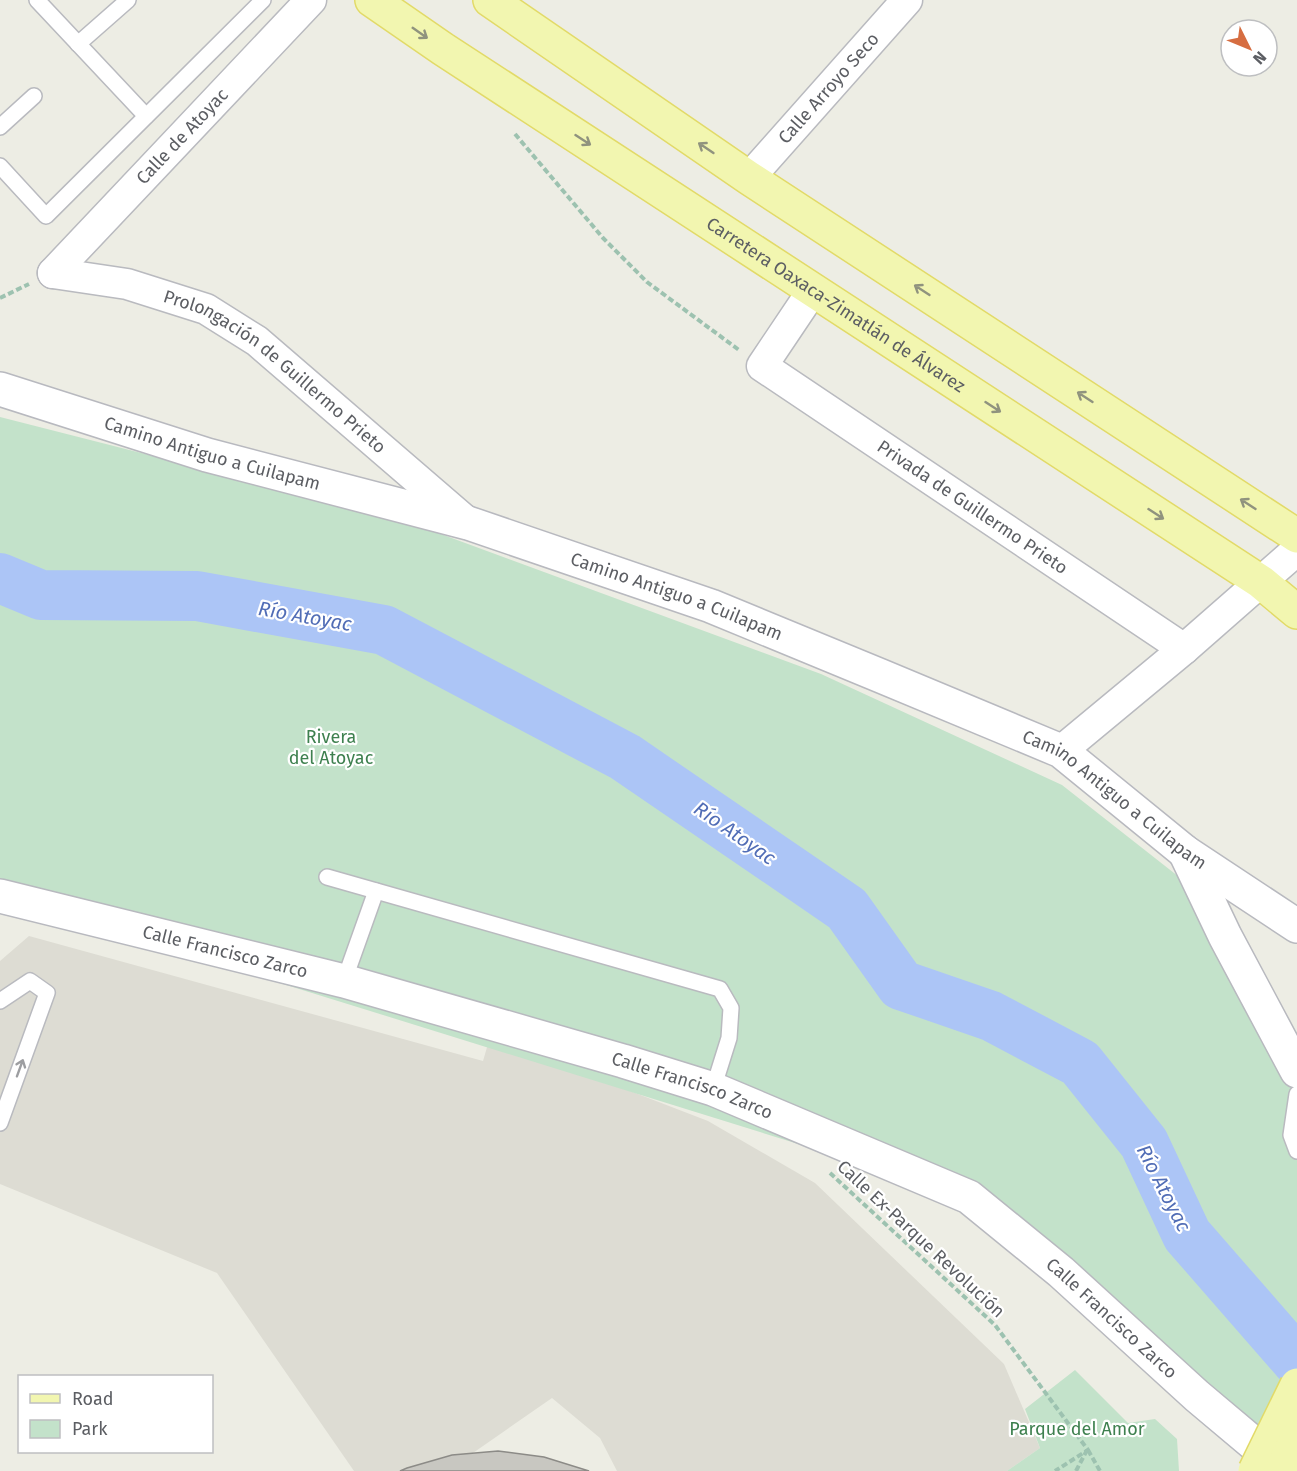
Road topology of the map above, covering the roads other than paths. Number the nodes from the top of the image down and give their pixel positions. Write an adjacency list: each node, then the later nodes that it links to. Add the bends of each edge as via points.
1 (37, 0): 8 (lane)
2 (128, 0): 8 (lane)
3 (311, 0): 14 (street, Calle de Atoyac)
4 (372, 0): 15 (main road, Carretera Oaxaca-Zimatlán de Álvarez, one-way to 15)
5 (490, 0): 13 (main road, one-way to 5)
6 (907, 0): 13 (street, Calle Arroyo Seco)
7 (258, 2): 10 (lane)
8 (78, 44): 10 (lane)
9 (34, 96): 11 (lane)
10 (146, 116): 12 (lane, via 46,216)
11 (0, 127)
12 (0, 166)
13 (749, 178): 18 (main road, one-way to 13)
14 (53, 273): 17 (street, Prolongación de Guillermo Prieto, via 127,284 206,309 257,341)
15 (813, 290): 20 (main road, Carretera Oaxaca-Zimatlán de Álvarez, one-way to 20); 22 (street, Privada de Guillermo Prieto, via 762,366)
16 (0, 389): 17 (street, Camino Antiguo a Cuilapam, via 207,454)
17 (468, 523): 23 (street, Camino Antiguo a Cuilapam, via 711,606)
18 (1297, 536)
19 (1297, 550): 20 (street)
20 (1261, 582): 21 (main road, Carretera Oaxaca-Zimatlán de Álvarez); 22 (street)
21 (1297, 612)
22 (1184, 649): 23 (street)
23 (1061, 751): 24 (street, Camino Antiguo a Cuilapam)
24 (1185, 852): 28 (street, Camino Antiguo a Cuilapam); 31 (street)
25 (327, 877): 26 (lane)
26 (376, 891): 29 (lane); 32 (lane, via 720,989 731,1008 729,1038)
27 (6, 904): 29 (street, Calle Francisco Zarco)
28 (1297, 926)
29 (344, 981): 32 (street, Calle Francisco Zarco)
30 (0, 1001): 34 (lane, one-way to 30, via 47,993 30,981)
31 (1297, 1071)
32 (713, 1089): 40 (street, Calle Francisco Zarco, via 969,1197 1061,1272)
33 (1297, 1094): 35 (lane, via 1290,1135)
34 (0, 1124)
35 (1297, 1150)
36 (1297, 1385): 38 (main road, bridge)
37 (1297, 1438): 39 (main road, bridge)
38 (1255, 1471)
39 (1281, 1471)
40 (1286, 1471)

